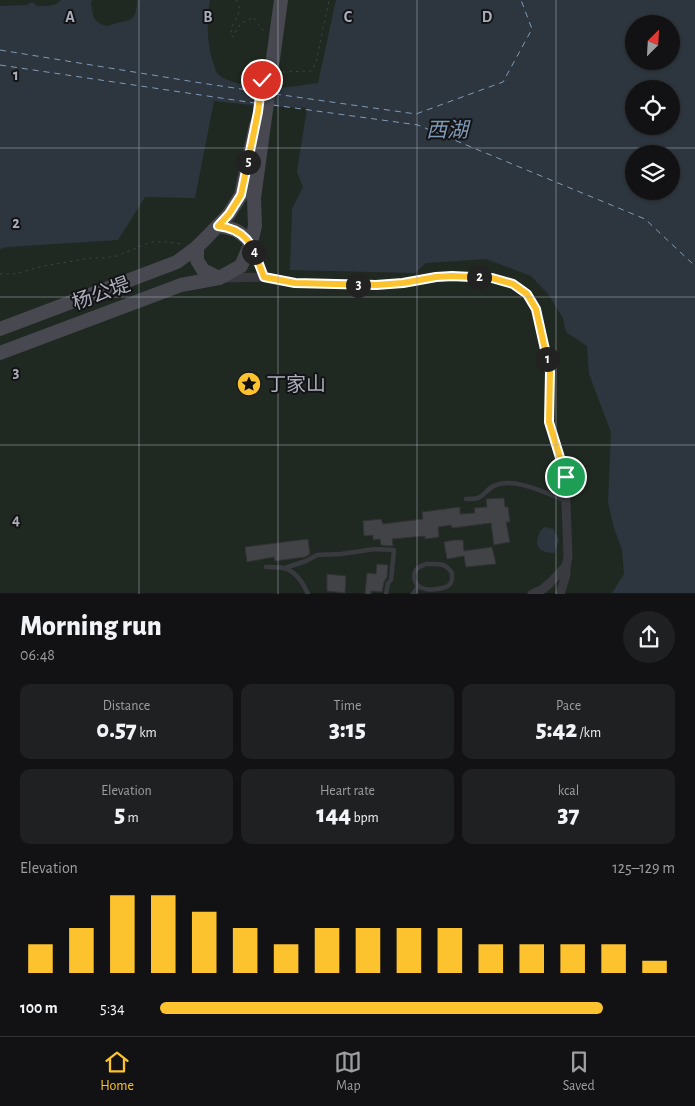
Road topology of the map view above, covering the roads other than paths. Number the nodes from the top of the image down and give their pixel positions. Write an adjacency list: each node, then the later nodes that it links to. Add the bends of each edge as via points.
1 (272, 0): 3 (main road, 杨公堤, via 267,36)
2 (280, 0): 3 (main road, 杨公堤)
3 (268, 78): 4 (main road, 杨公堤)
4 (262, 113): 5 (main road, 杨公堤, via 241,195); 6 (main road, 杨公堤, via 254,198 255,226)
5 (218, 226): 6 (main road, via 242,233); 7 (main road, 杨公堤)
6 (251, 243): 8 (street); 9 (main road, 杨公堤, via 241,266)
7 (199, 246): 9 (main road, via 197,260 203,270); 10 (main road, 杨公堤, via 177,262)
8 (264, 277): 9 (street); 13 (street, via 295,283 376,285 436,277 492,278 513,284 527,294 536,309 550,372 549,422 566,477)
9 (219, 278): 11 (main road, 杨公堤, via 181,285)
10 (0, 329)
11 (0, 353)
12 (466, 499): 13 (lane, via 479,498 493,486 515,483)
13 (566, 501): 14 (street)
14 (566, 566): 18 (street); 24 (street)
15 (266, 567): 16 (lane)
16 (285, 568): 19 (lane, via 302,583); 20 (lane, via 317,555 394,550 392,580)
17 (418, 586): 17 (lane, via 424,589 449,586 452,573 440,564 419,566 414,577); 21 (lane)
18 (543, 589): 22 (street); 23 (street)
19 (308, 594)
20 (386, 594)
21 (413, 594)
22 (532, 594)
23 (556, 594)
24 (560, 594)

